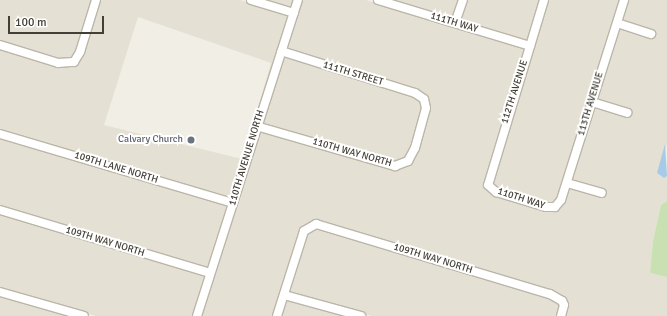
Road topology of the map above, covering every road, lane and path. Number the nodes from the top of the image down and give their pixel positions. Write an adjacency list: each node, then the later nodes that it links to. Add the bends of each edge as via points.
1 (96, 0): 12 (street, via 80,52 74,62 58,63)
2 (251, 0): 8 (street)
3 (298, 0): 8 (street, 110TH AVENUE NORTH)
4 (380, 0): 9 (street, 111TH WAY)
5 (463, 0): 9 (street)
6 (544, 0): 13 (street, 112TH AVENUE)
7 (624, 0): 10 (street, 113TH AVENUE)
8 (294, 13): 14 (street, 110TH AVENUE NORTH)
9 (455, 23): 13 (street, 111TH WAY)
10 (617, 23): 11 (street); 16 (street, 113TH AVENUE)
11 (651, 34)
12 (0, 45)
13 (530, 46): 21 (street, 112TH AVENUE)
14 (281, 51): 15 (street, 111TH STREET, via 414,93); 18 (street, 110TH AVENUE NORTH)
15 (424, 99): 18 (street, 110TH WAY NORTH, via 426,108 415,148 408,161 395,166)
16 (592, 102): 17 (street); 20 (street, 113TH AVENUE)
17 (627, 113)
18 (256, 126): 23 (street, 110TH AVENUE NORTH)
19 (0, 134): 23 (street, 109TH LANE NORTH)
20 (567, 183): 22 (street); 24 (street, 113TH AVENUE)
21 (488, 185): 24 (street, 110TH WAY, via 496,192 546,207)
22 (602, 193)
23 (232, 203): 26 (street, 110TH AVENUE NORTH)
24 (555, 207)
25 (0, 210): 26 (street, 109TH WAY NORTH)
26 (210, 273): 30 (street, 110TH AVENUE NORTH)
27 (0, 292): 29 (street)
28 (284, 295): 31 (street); 32 (street); 33 (street, 109TH WAY NORTH, via 304,231 316,224 550,294 562,301 564,305)
29 (84, 316)
30 (196, 316)
31 (278, 316)
32 (361, 316)
33 (561, 316)

